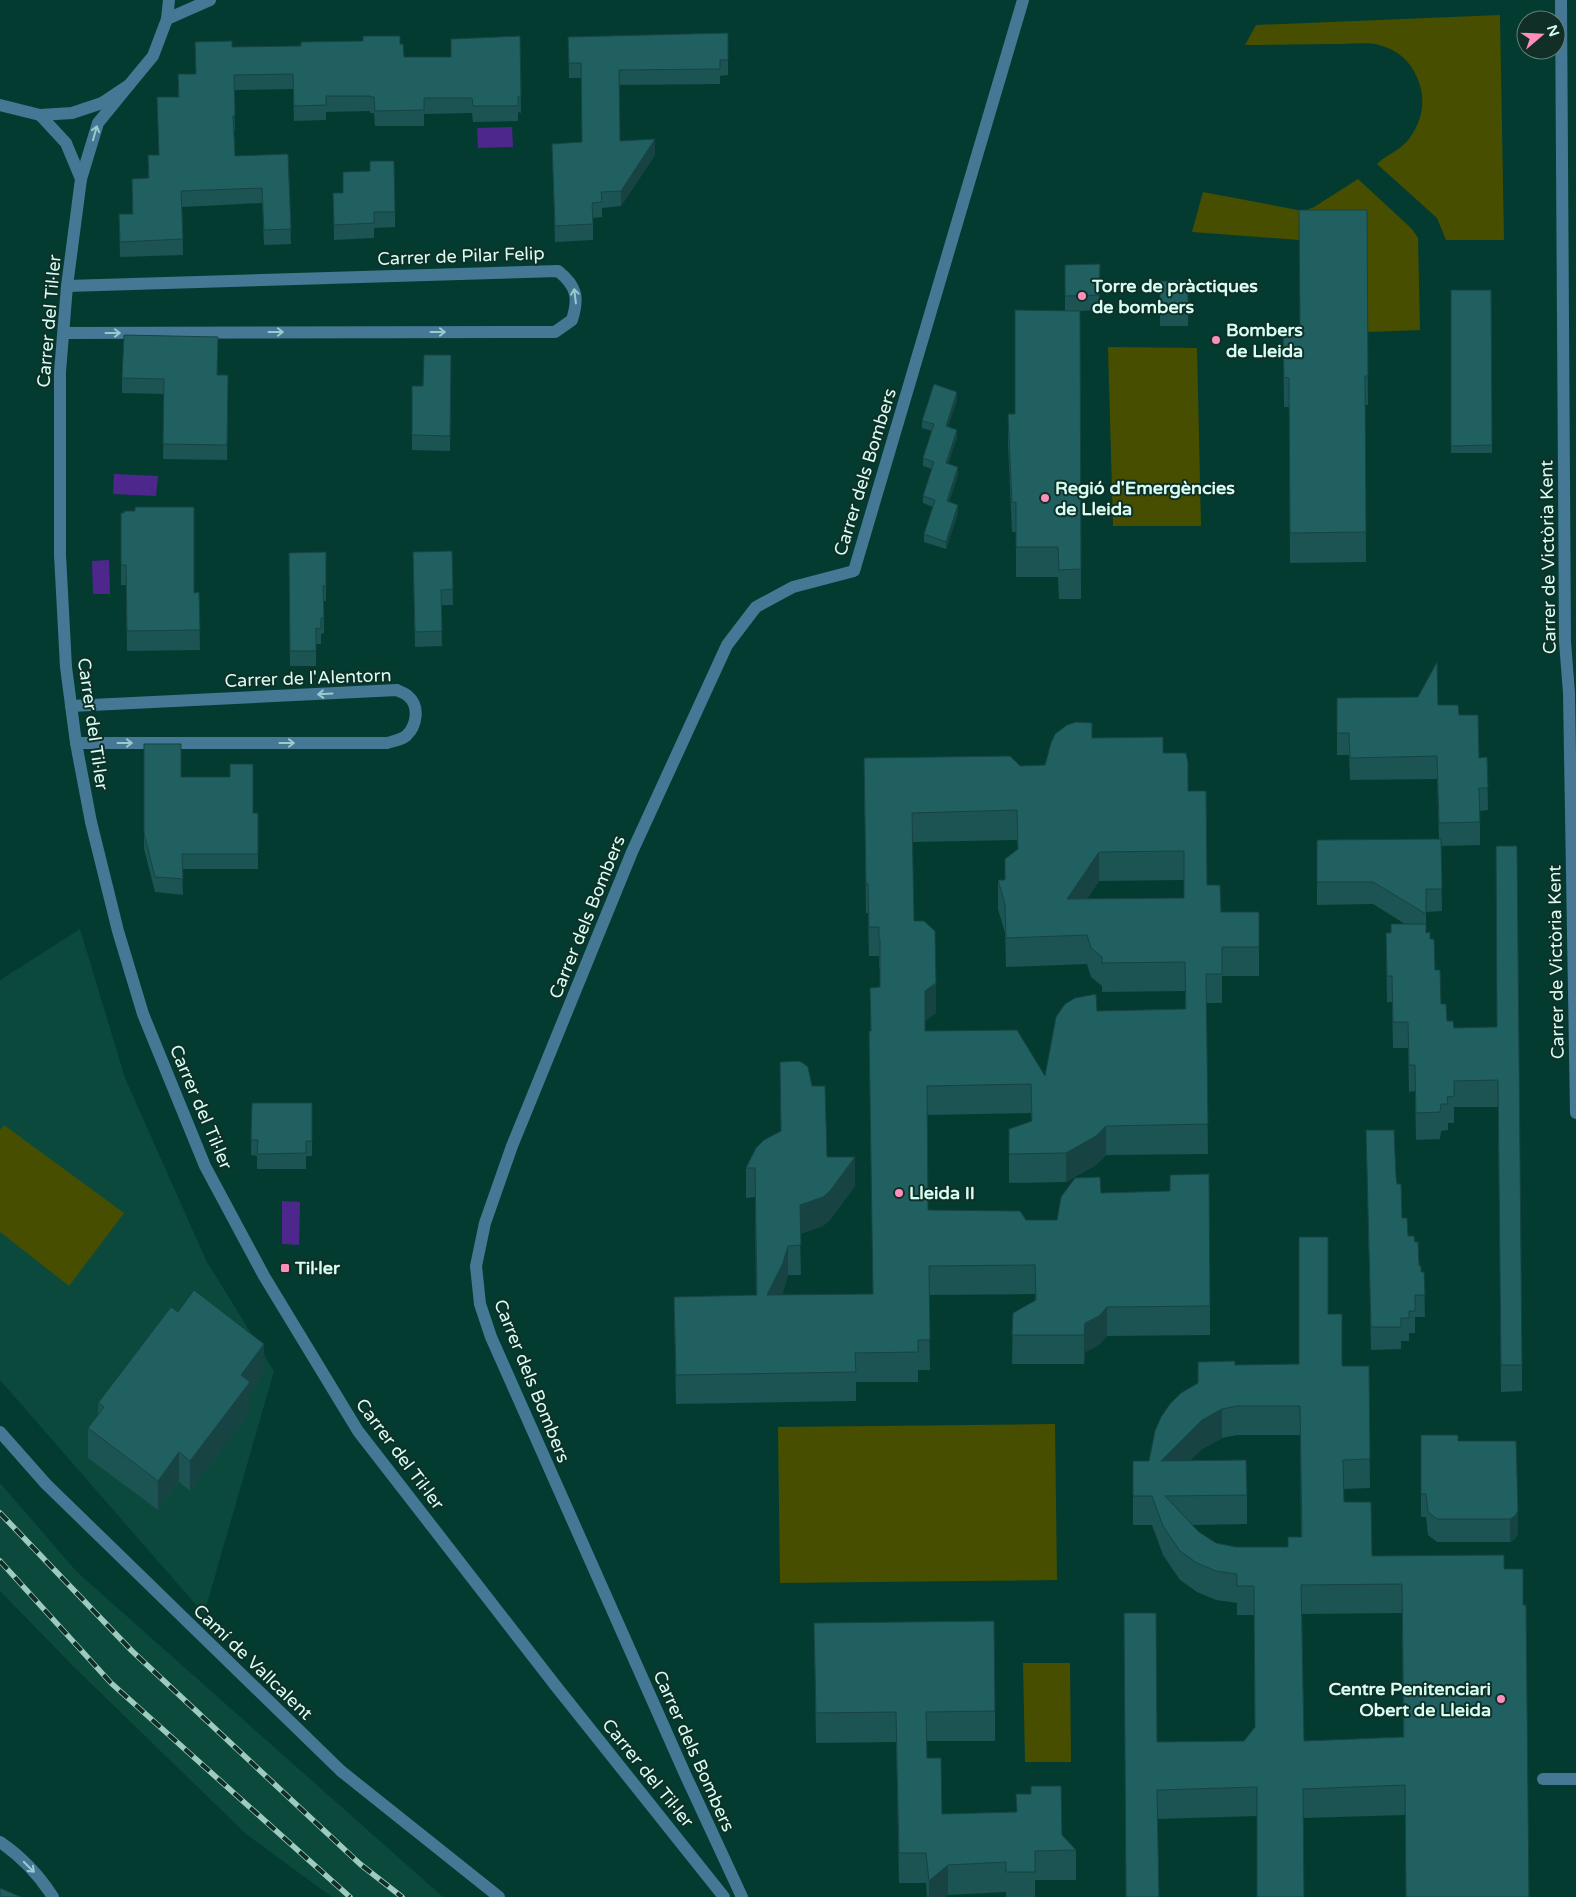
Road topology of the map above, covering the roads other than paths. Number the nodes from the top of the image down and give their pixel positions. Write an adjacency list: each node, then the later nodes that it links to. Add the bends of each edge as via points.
1 (169, 0): 5 (street)
2 (210, 0): 5 (street)
3 (1023, 0): 23 (street, Carrer dels Bombers, via 854,571 793,587 756,607 727,646 632,852 512,1146 485,1223 476,1266 480,1304 491,1337 680,1765)
4 (1561, 0): 12 (street, Carrer de Victòria Kent)
5 (167, 19): 6 (street, via 154,56)
6 (129, 85): 8 (street, via 102,103 72,113); 9 (street, Carrer del Til·ler, one-way to 6, via 98,123)
7 (0, 106): 8 (street)
8 (40, 115): 9 (street, Carrer del Til·ler, via 66,143)
9 (81, 180): 10 (street, Carrer del Til·ler)
10 (67, 286): 11 (street, Carrer del Til·ler); 11 (street, Carrer de Pilar Felip, one-way to 10, via 555,332 572,320 576,308 575,290 568,278 558,271)
11 (64, 333): 13 (street, Carrer del Til·ler, via 60,372 60,555)
12 (1570, 643): 15 (street, Carrer de Victòria Kent)
13 (71, 706): 14 (street, Carrer del Til·ler); 14 (street, Carrer de l'Alentorn, one-way to 13, via 386,742 404,737 416,718 413,702 408,695 397,690)
14 (76, 744): 22 (street, Carrer del Til·ler, via 118,931 142,1014 205,1166 264,1276 358,1431)
15 (1576, 1113)
16 (0, 1432): 21 (street, Camí de Vallcalent, via 46,1484 341,1771)
17 (1543, 1779): 18 (street)
18 (1576, 1779)
19 (0, 1842): 20 (street, one-way to 20, via 31,1868)
20 (53, 1897)
21 (499, 1897)
22 (724, 1897)
23 (742, 1897)

